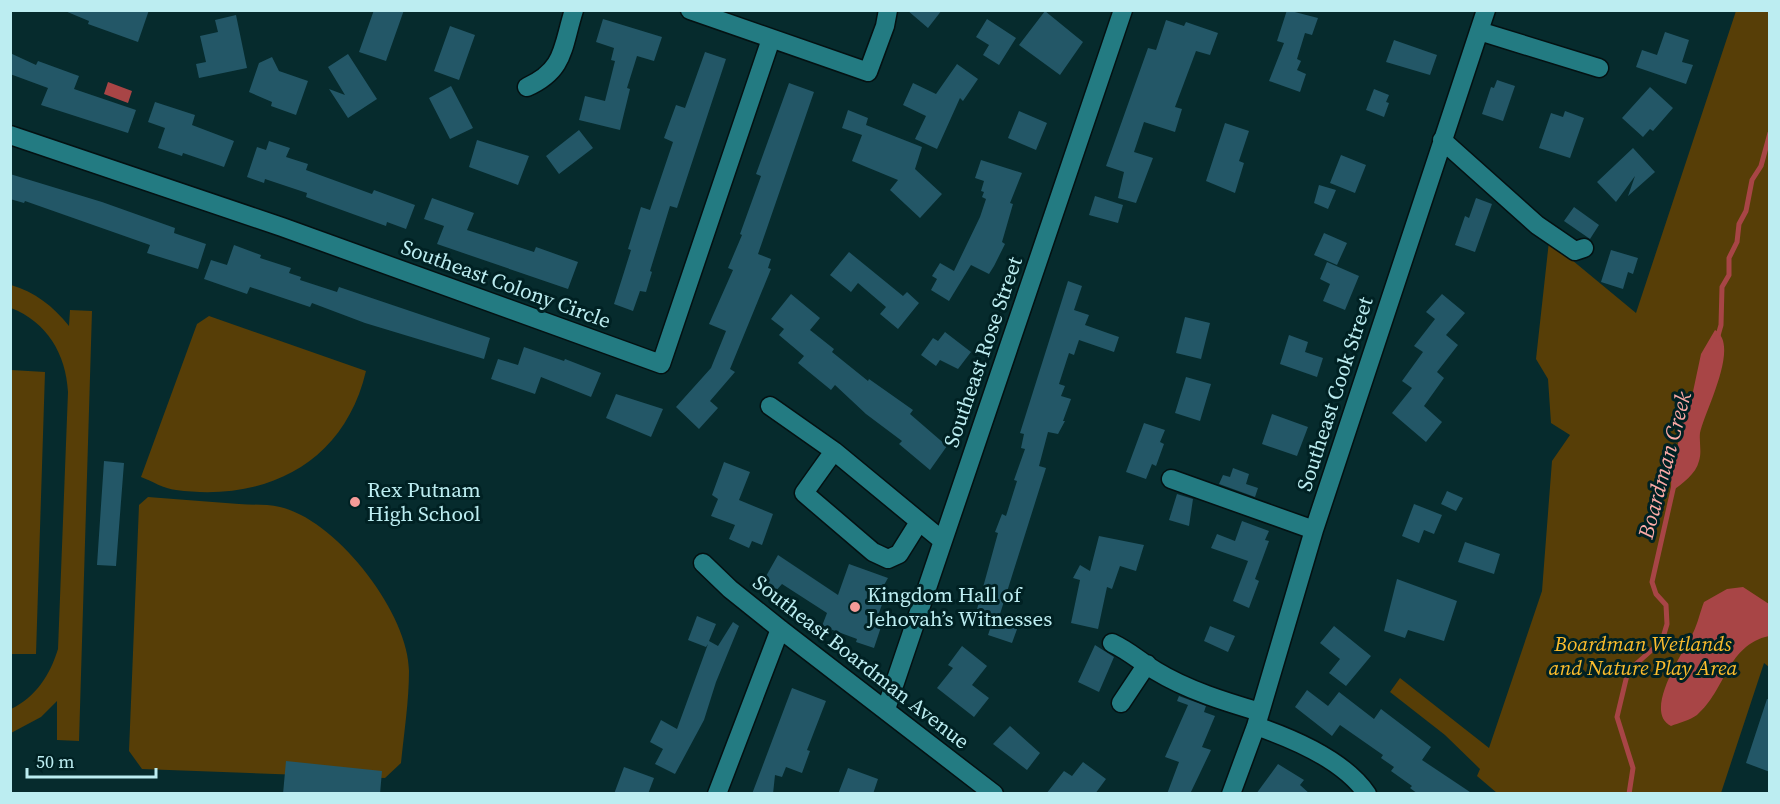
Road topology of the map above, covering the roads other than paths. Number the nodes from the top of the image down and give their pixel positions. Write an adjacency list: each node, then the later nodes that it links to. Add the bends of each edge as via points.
1 (574, 10): 9 (street, via 556,67 545,79)
2 (690, 10): 7 (street)
3 (888, 10): 7 (street, via 868,72)
4 (1123, 10): 18 (street, Southeast Rose Street)
5 (1486, 10): 6 (street, Southeast Cook Street)
6 (1479, 31): 8 (street); 11 (street, Southeast Cook Street)
7 (771, 39): 10 (street, Southeast Colony Circle, via 661,364 282,227)
8 (1599, 68)
9 (527, 87)
10 (10, 135)
11 (1442, 140): 12 (street, via 1537,225 1575,251); 17 (street, Southeast Cook Street)
12 (1584, 248)
13 (770, 406): 14 (street)
14 (834, 451): 16 (street); 16 (street, via 804,493 873,552 894,558)
15 (1171, 479): 17 (street)
16 (919, 522): 18 (street)
17 (1314, 530): 25 (street, Southeast Cook Street)
18 (943, 541): 24 (street, Southeast Rose Street)
19 (703, 563): 20 (street, Southeast Boardman Avenue)
20 (780, 629): 24 (street, Southeast Boardman Avenue); 26 (street)
21 (1112, 644): 22 (street, via 1133,652)
22 (1147, 664): 23 (street); 25 (street)
23 (1121, 704)
24 (886, 709): 27 (street, Southeast Boardman Avenue)
25 (1258, 719): 28 (street, Southeast Cook Street); 29 (street, via 1340,767)
26 (717, 794)
27 (994, 794)
28 (1231, 794)
29 (1368, 794)

